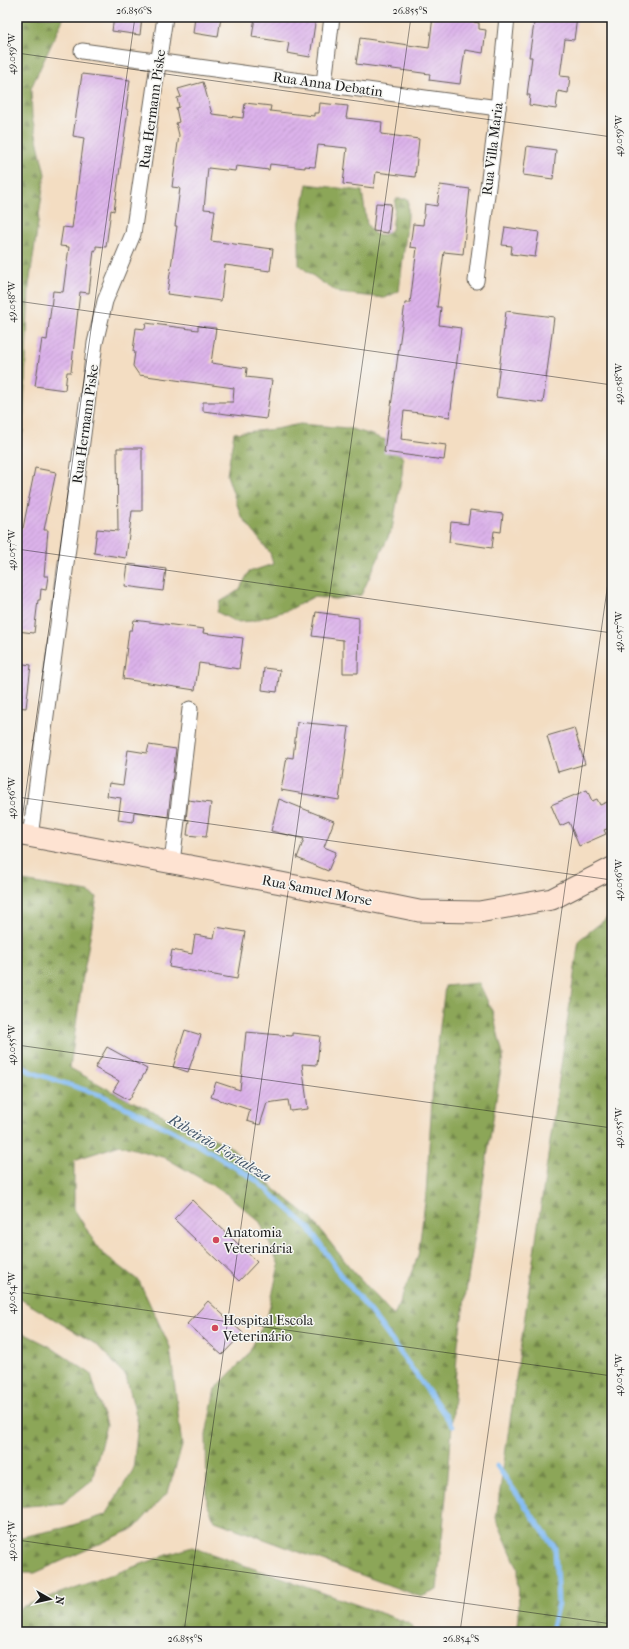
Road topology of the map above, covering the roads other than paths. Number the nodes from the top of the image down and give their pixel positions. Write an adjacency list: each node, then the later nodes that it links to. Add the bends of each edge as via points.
1 (165, 17): 5 (street, Rua Hermann Piske)
2 (332, 17): 6 (street)
3 (507, 17): 7 (street, Rua Villa Maria)
4 (82, 51): 5 (street, Rua Anna Debatin)
5 (159, 61): 6 (street, Rua Anna Debatin); 10 (street, Rua Hermann Piske, via 133,234 105,301 95,343)
6 (324, 83): 7 (street, Rua Anna Debatin)
7 (498, 108): 8 (street, Rua Villa Maria)
8 (476, 281)
9 (190, 709): 11 (street)
10 (23, 835): 11 (street, Rua Samuel Morse)
11 (172, 862): 12 (street, Rua Samuel Morse, via 419,911 479,912 552,899)
12 (612, 868)

